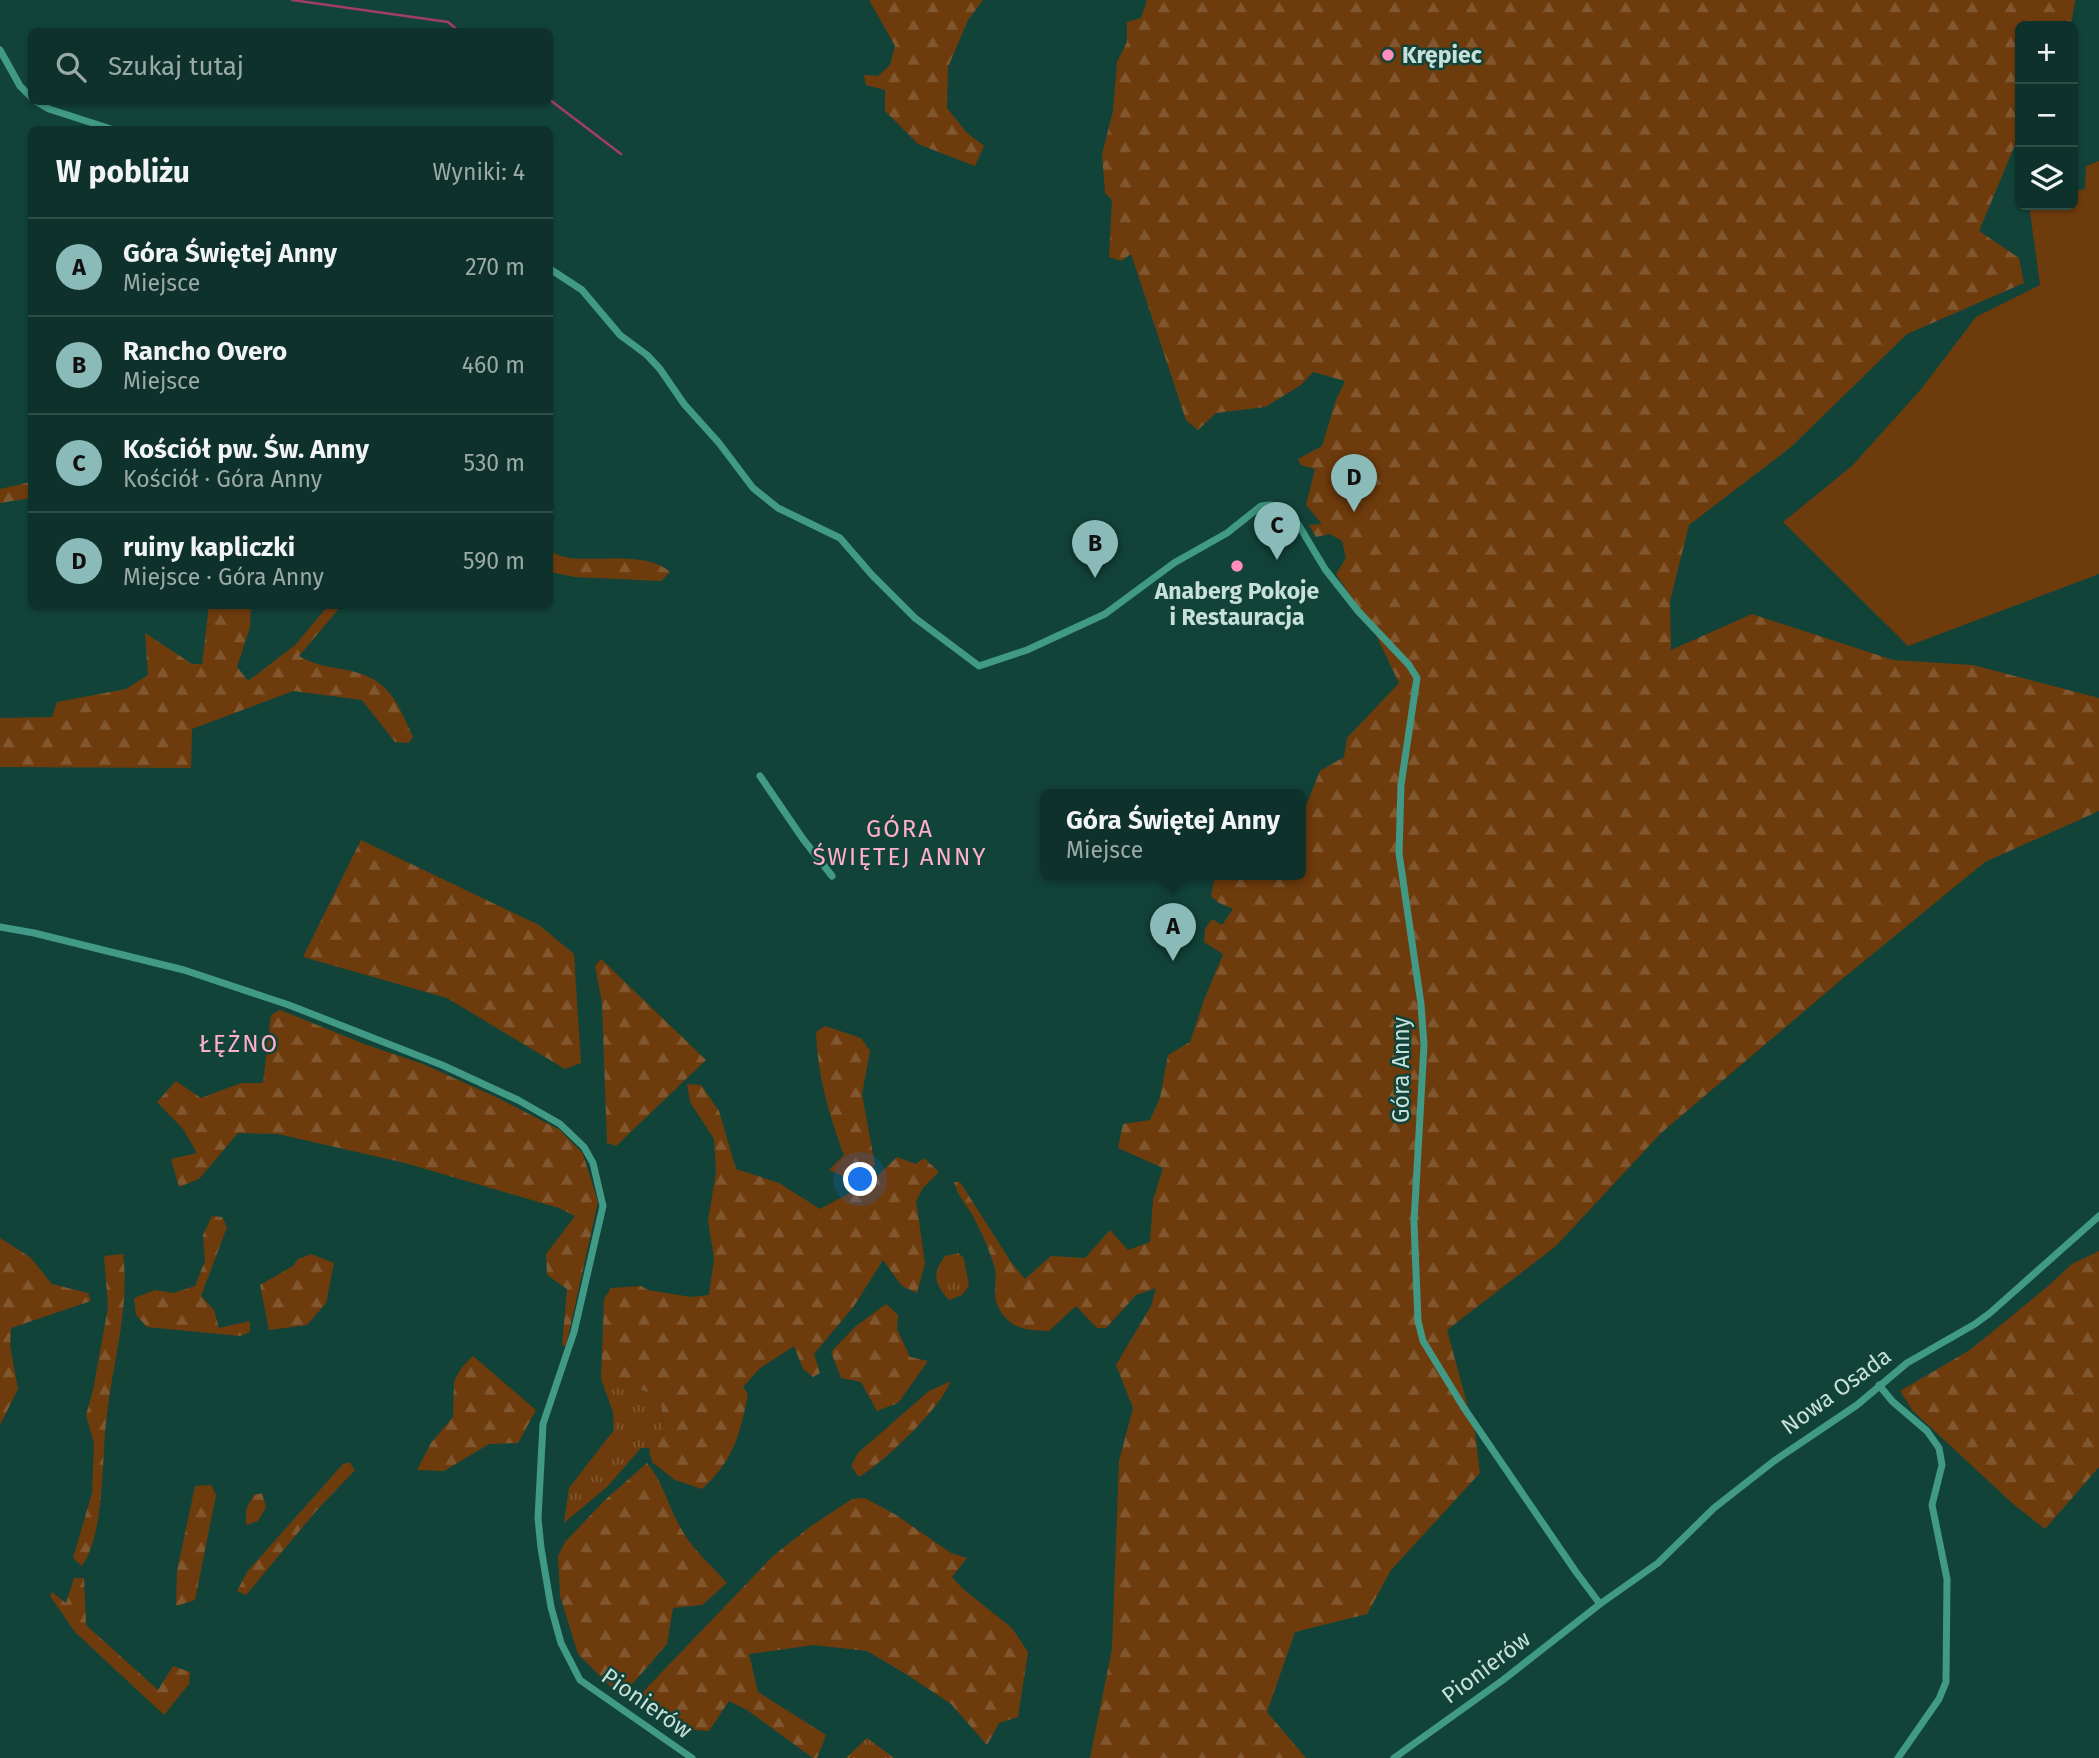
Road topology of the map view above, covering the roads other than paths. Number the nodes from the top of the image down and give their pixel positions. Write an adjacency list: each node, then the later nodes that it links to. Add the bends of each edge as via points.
1 (0, 50): 2 (street)
2 (28, 94)
3 (42, 105): 4 (street)
4 (102, 126)
5 (553, 271): 11 (street, Góra Anny, via 582,290 620,335 654,362 753,488 778,508 840,538 915,618 979,666 1027,650 1105,614 1261,506 1279,506 1292,514 1325,569 1417,678 1401,785 1399,853 1424,1045 1414,1222 1423,1341 1471,1420)
6 (760, 776): 7 (street)
7 (832, 876)
8 (0, 927): 12 (street, Pionierów, via 184,970 289,1005 518,1100 560,1125 584,1147 593,1163 603,1206 574,1332 543,1424 538,1518 551,1607 561,1643 580,1680)
9 (2099, 1216): 10 (street, Nowa Osada, via 1990,1313)
10 (1879, 1385): 11 (street, Nowa Osada, via 1746,1482 1658,1563); 14 (street, via 1927,1432 1942,1456 1932,1505 1947,1579 1946,1682)
11 (1600, 1604): 13 (street, Pionierów)
12 (692, 1758)
13 (1394, 1758)
14 (1898, 1758)

